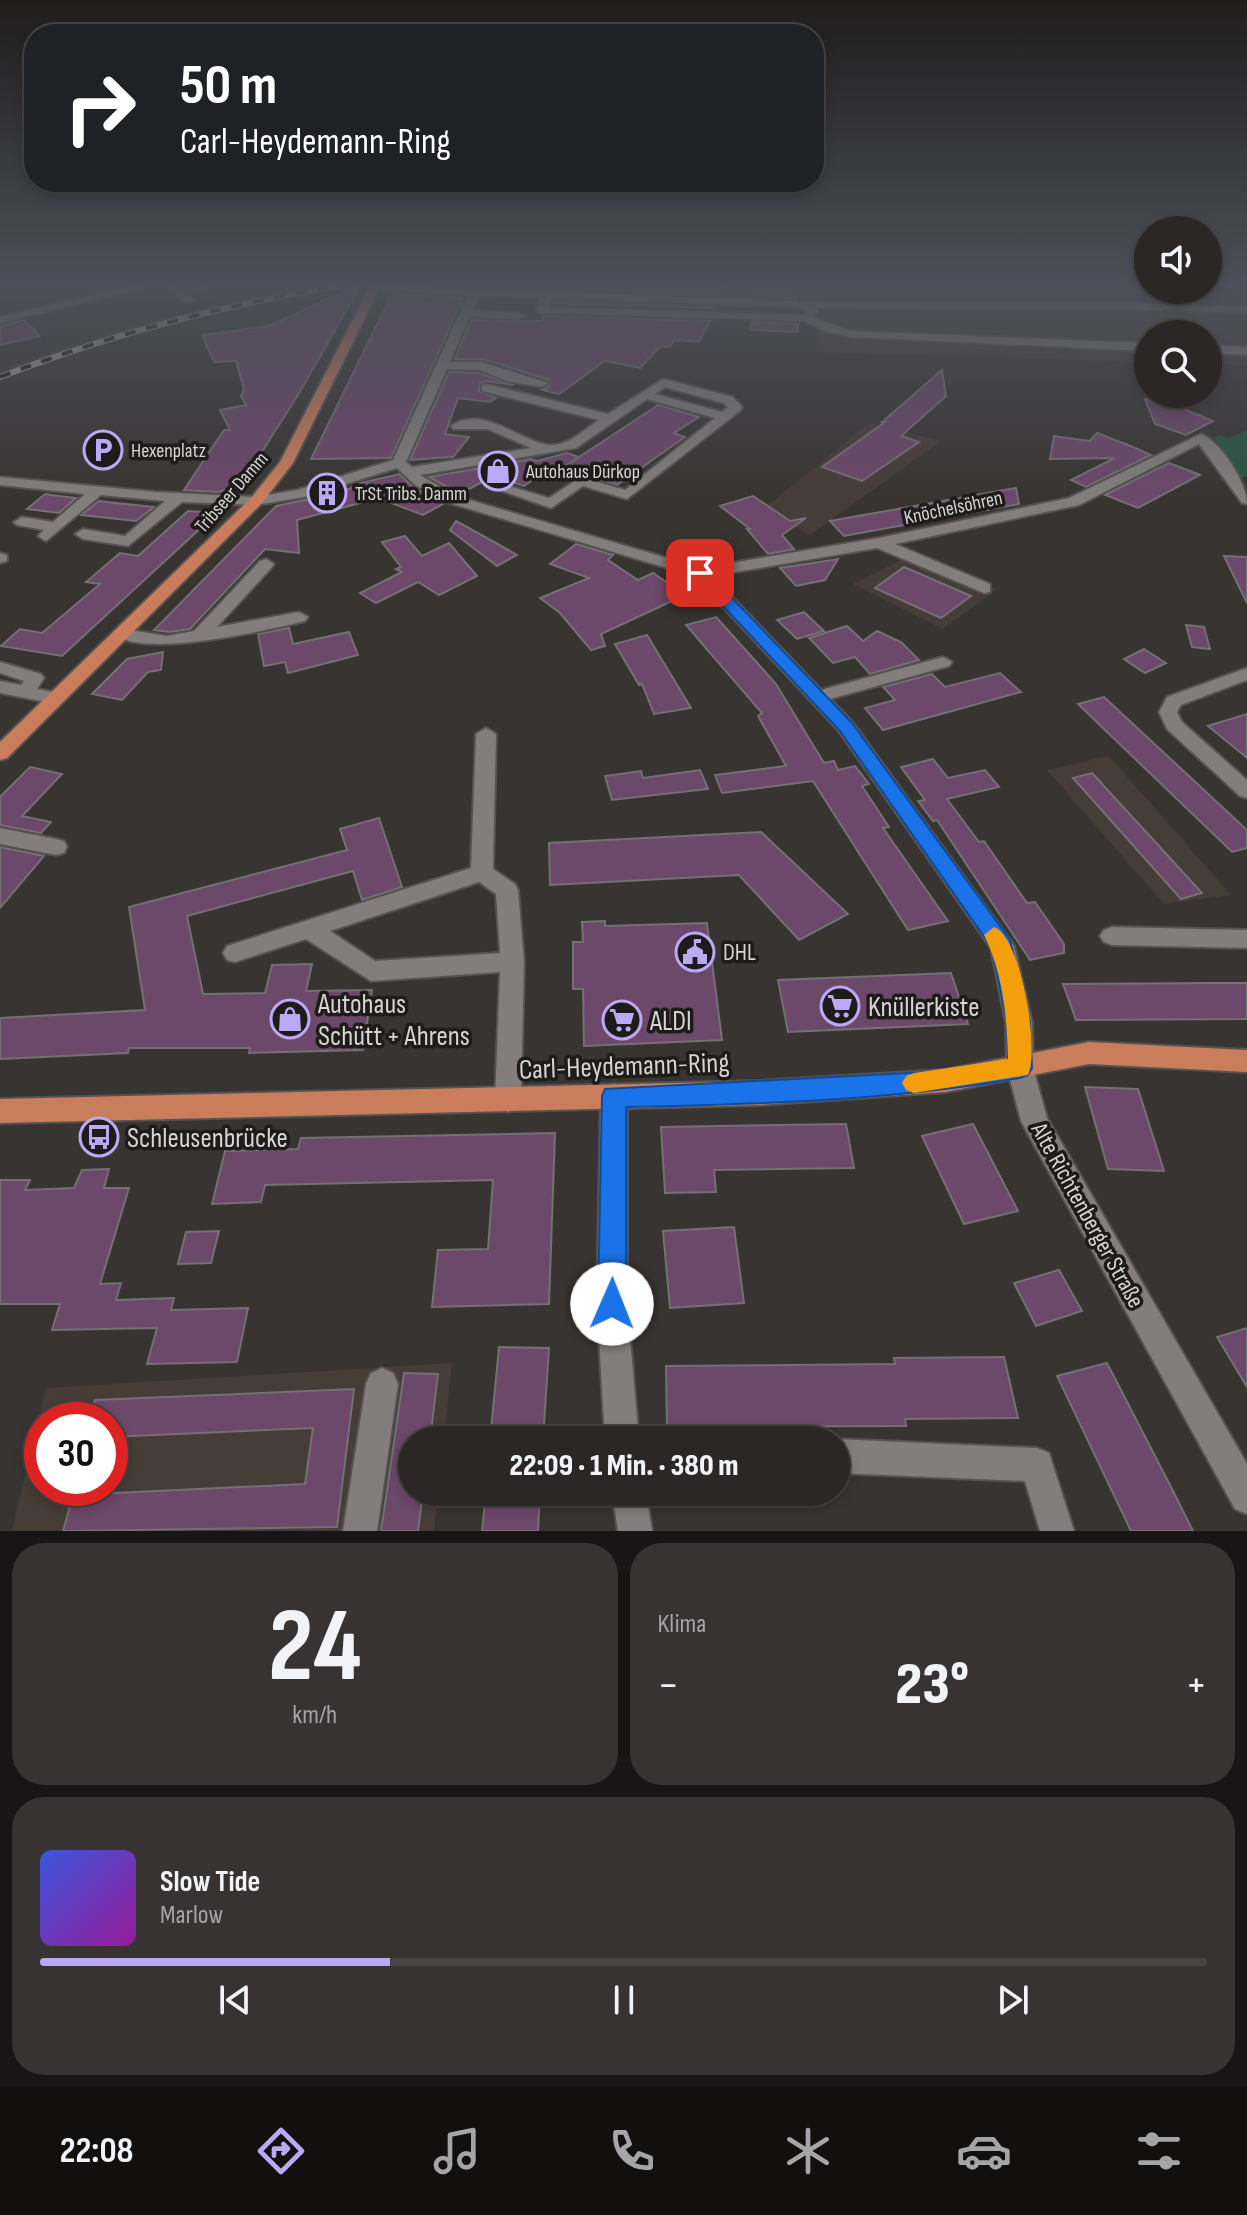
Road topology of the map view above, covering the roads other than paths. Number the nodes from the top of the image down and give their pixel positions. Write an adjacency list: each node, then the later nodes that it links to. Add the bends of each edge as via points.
1 (341, 354): 16 (main road, Tribseer Damm, via 286,463)
2 (445, 354): 3 (street)
3 (440, 365): 4 (street, via 482,366); 9 (street)
4 (542, 383)
5 (486, 388): 6 (street)
6 (610, 419): 8 (street, via 571,445); 12 (street, via 663,383 728,400 736,407 627,495 581,481 551,504)
7 (458, 426): 8 (street, via 490,425)
8 (546, 449): 9 (street)
9 (404, 468): 16 (street, via 276,500); 21 (street, via 451,499)
10 (1240, 480): 15 (street); 19 (street, Knöchelsöhren, via 1201,438 1074,502)
11 (0, 481): 13 (street, Tribseer Damm)
12 (492, 485)
13 (98, 490): 14 (street, Tribseer Damm); 17 (street, via 51,531)
14 (177, 498): 16 (street, Tribseer Damm); 18 (street, via 128,541)
15 (1247, 500)
16 (249, 501): 24 (main road, Tribseer Damm)
17 (22, 522)
18 (83, 534)
19 (879, 543): 21 (street, Knöchelsöhren); 22 (street)
20 (266, 564): 25 (street)
21 (700, 573): 31 (street, Alte Richtenberger Straße)
22 (984, 588)
23 (299, 617): 25 (street)
24 (124, 634): 25 (street, via 167,641); 32 (main road, Tribseer Damm)
25 (199, 636)
26 (943, 662): 31 (street)
27 (0, 667): 30 (street, via 35,678)
28 (1247, 674): 35 (street, via 1174,701 1168,712 1174,725)
29 (0, 687): 30 (street)
30 (26, 692): 32 (street)
31 (817, 697): 45 (street, Alte Richtenberger Straße, via 846,727 1002,946 1019,1023)
32 (56, 698): 34 (main road, Tribseer Damm)
33 (486, 734): 38 (street)
34 (0, 753)
35 (1247, 791)
36 (0, 836): 37 (street)
37 (56, 847)
38 (482, 873): 39 (street); 43 (street, via 507,890)
39 (309, 929): 42 (street); 43 (street, via 371,971)
40 (1112, 936): 41 (street)
41 (1247, 939)
42 (235, 953)
43 (512, 962): 47 (street)
44 (1247, 1061): 45 (main road, Carl-Heydemann-Ring, via 1089,1053)
45 (1020, 1068): 46 (main road, Carl-Heydemann-Ring, via 945,1081); 52 (street, Alte Richtenberger Straße, via 1034,1121)
46 (614, 1096): 47 (main road, Carl-Heydemann-Ring); 50 (street, via 612,1304)
47 (508, 1100): 48 (main road, Carl-Heydemann-Ring)
48 (0, 1111)
49 (382, 1384): 54 (street)
50 (621, 1426)
51 (850, 1457): 56 (street, via 1037,1465)
52 (1247, 1497)
53 (631, 1506): 55 (street)
54 (360, 1531)
55 (635, 1531)
56 (1057, 1531)

